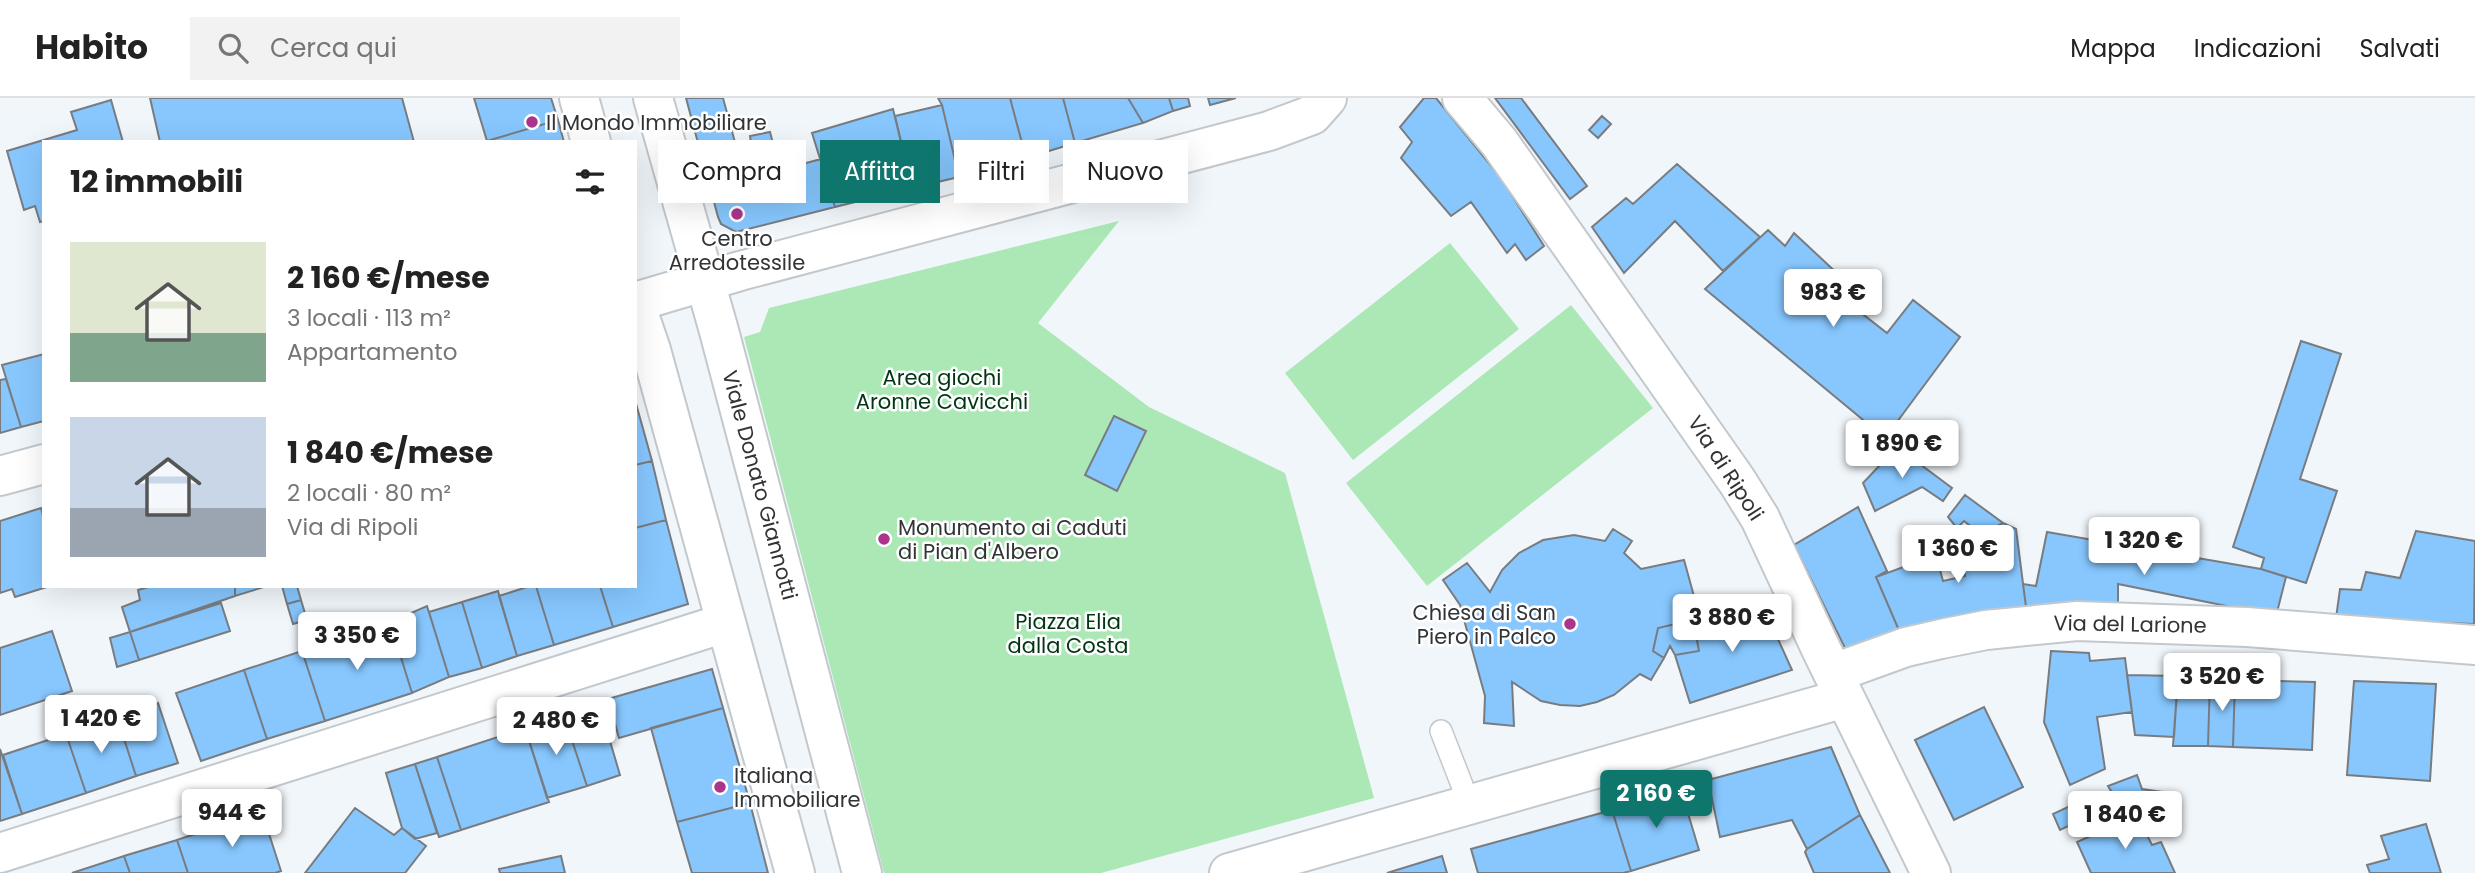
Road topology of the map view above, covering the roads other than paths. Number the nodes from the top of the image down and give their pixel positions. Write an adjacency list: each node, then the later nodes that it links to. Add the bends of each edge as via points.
1 (579, 98): 5 (street)
2 (653, 98): 6 (street, Viale Donato Giannotti)
3 (1327, 98): 6 (street, via 1312,115 1269,131)
4 (1462, 98): 12 (street, Via di Ripoli, via 1499,142 1737,481 1760,518)
5 (590, 140)
6 (706, 282): 7 (street); 18 (street, Viale Donato Giannotti)
7 (644, 300): 10 (street, via 651,350)
8 (42, 465): 9 (street)
9 (0, 476)
10 (725, 623): 15 (street); 17 (street)
11 (2475, 645): 12 (street, Via del Larione, via 2247,627 2066,622 1986,630 1906,647)
12 (1839, 686): 14 (street, Via del Larione); 20 (street, Via di Ripoli)
13 (1441, 731): 14 (lane)
14 (1467, 806): 16 (street, Via del Larione)
15 (0, 853)
16 (1314, 861): 19 (street, Via del Larione)
17 (795, 873)
18 (862, 873)
19 (1229, 873)
20 (1931, 873)

